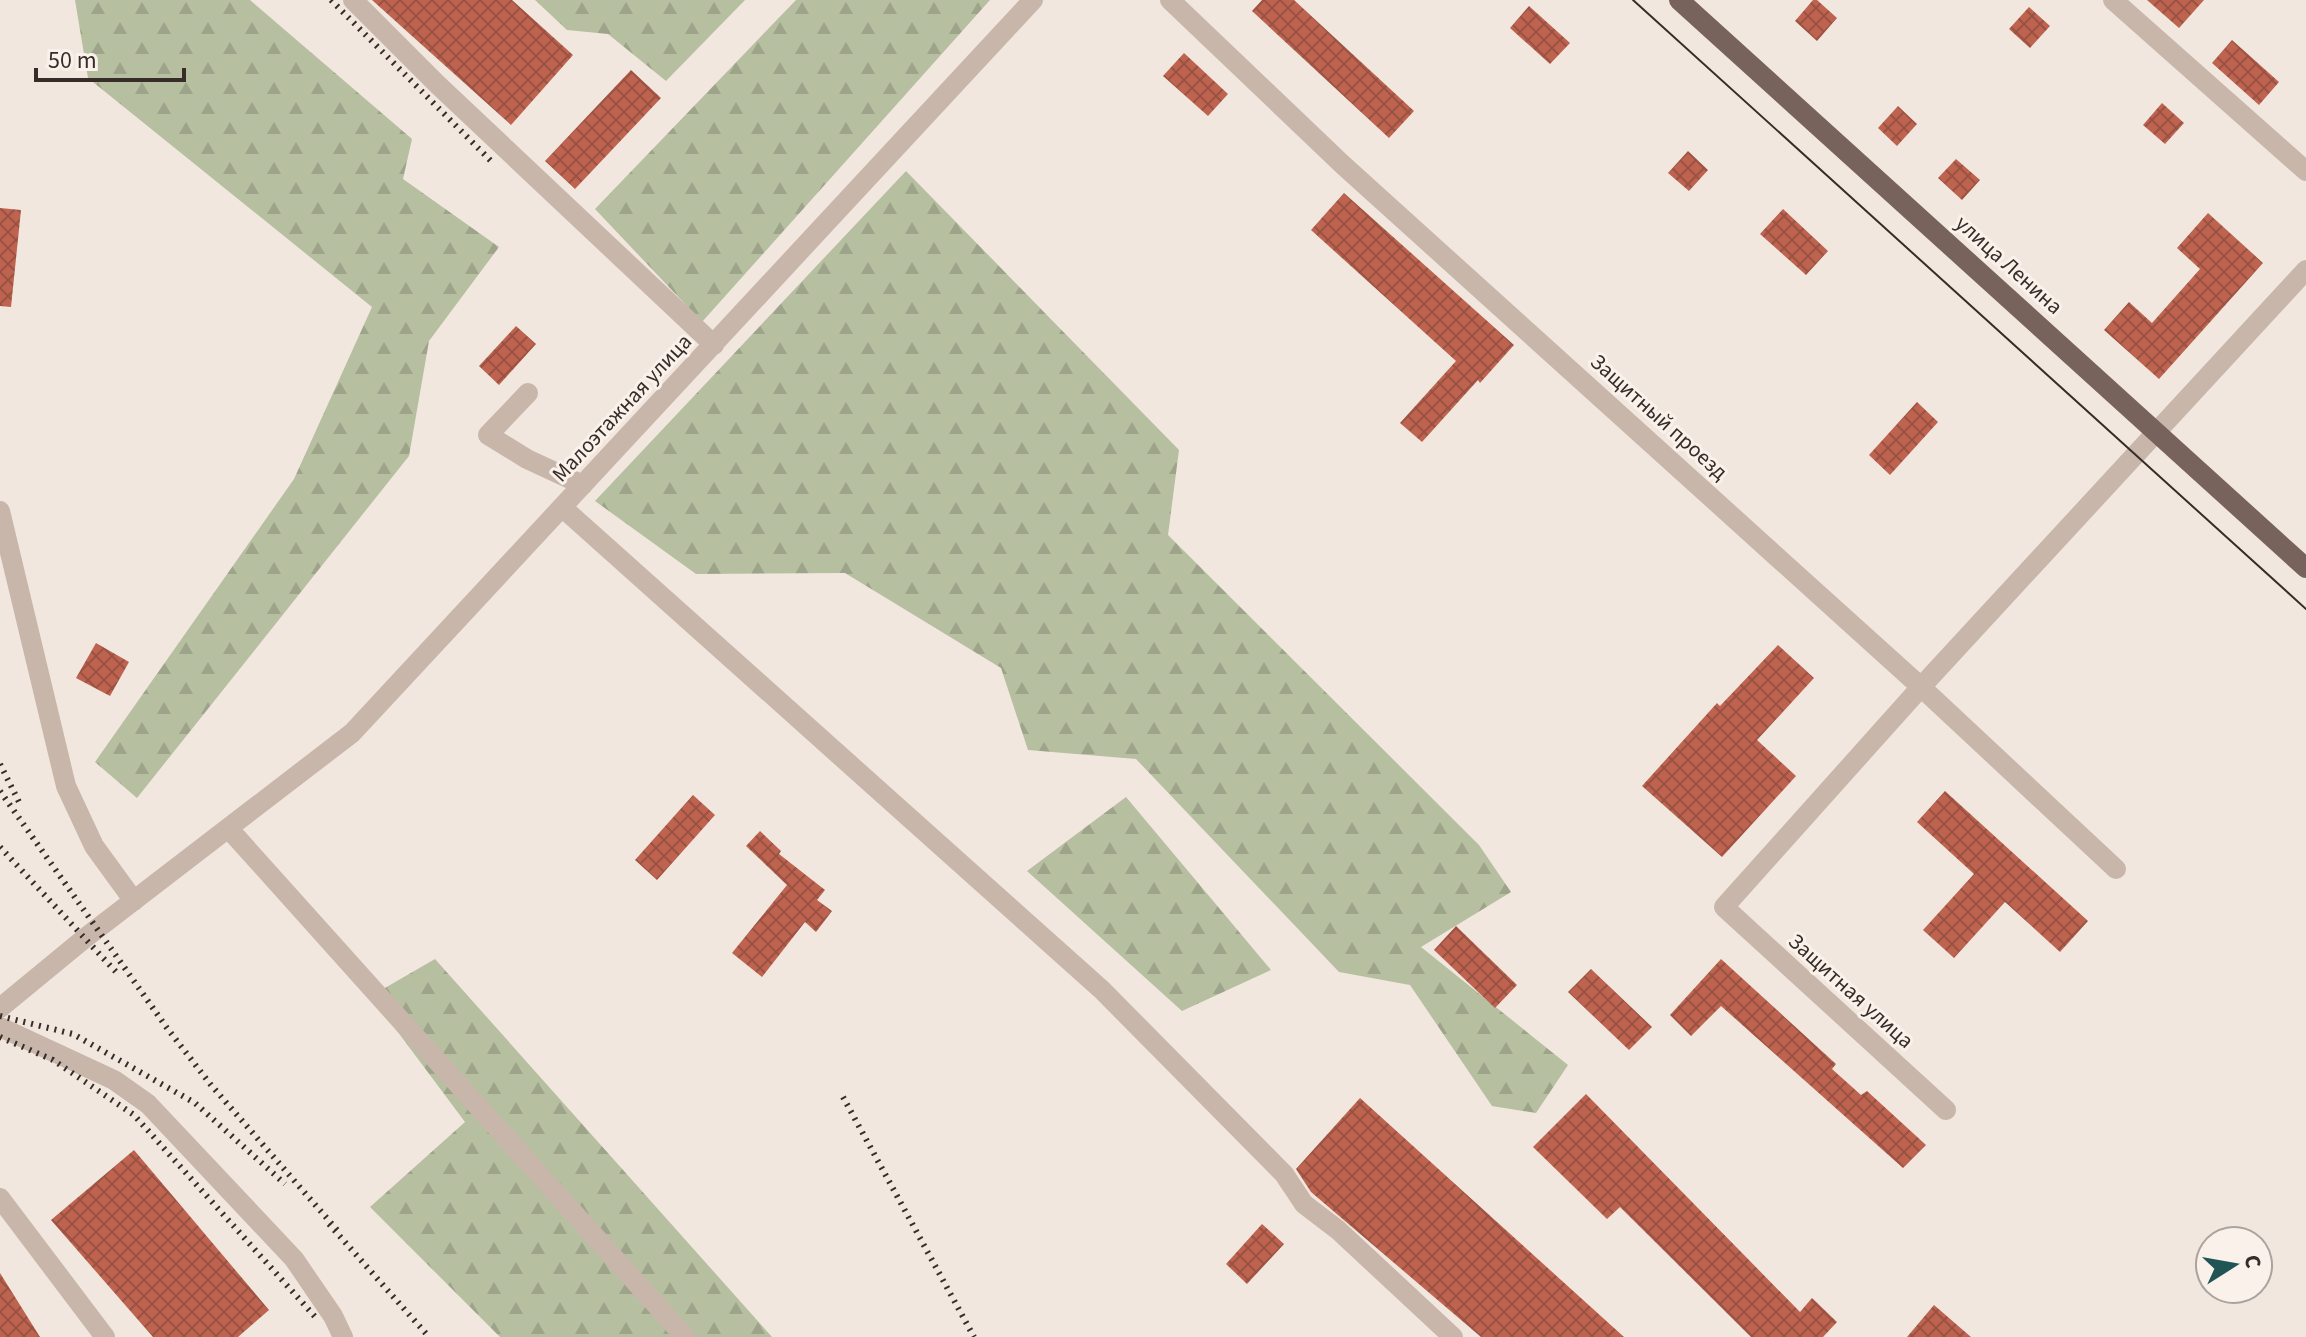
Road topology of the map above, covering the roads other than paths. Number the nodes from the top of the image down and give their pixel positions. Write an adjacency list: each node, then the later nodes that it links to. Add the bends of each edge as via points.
1 (353, 0): 8 (street)
2 (1033, 0): 8 (street, Малоэтажная улица)
3 (1170, 0): 15 (street, Защитный проезд, via 1343,165)
4 (1679, 0): 10 (main road, улица Ленина)
5 (2113, 0): 6 (street)
6 (2306, 171)
7 (2306, 270): 10 (street)
8 (714, 345): 11 (street, Малоэтажная улица)
9 (528, 393): 11 (street, via 488,435)
10 (2158, 431): 14 (main road, улица Ленина); 15 (street)
11 (583, 485): 12 (street, Малоэтажная улица)
12 (563, 508): 16 (street, Малоэтажная улица, via 352,733); 26 (street, via 1102,990 1284,1174 1304,1204)
13 (0, 511): 18 (street, via 66,786 94,846)
14 (2306, 568)
15 (1921, 687): 17 (street, Защитный проезд); 21 (street, Защитная улица, via 1724,907)
16 (229, 829): 18 (street, Малоэтажная улица); 25 (street)
17 (2116, 869)
18 (134, 901): 19 (street, Малоэтажная улица)
19 (3, 1002)
20 (0, 1027): 24 (street, via 114,1080 148,1104 294,1259)
21 (1946, 1110)
22 (0, 1198): 23 (street)
23 (105, 1337)
24 (343, 1337)
25 (685, 1337)
26 (1453, 1337)

